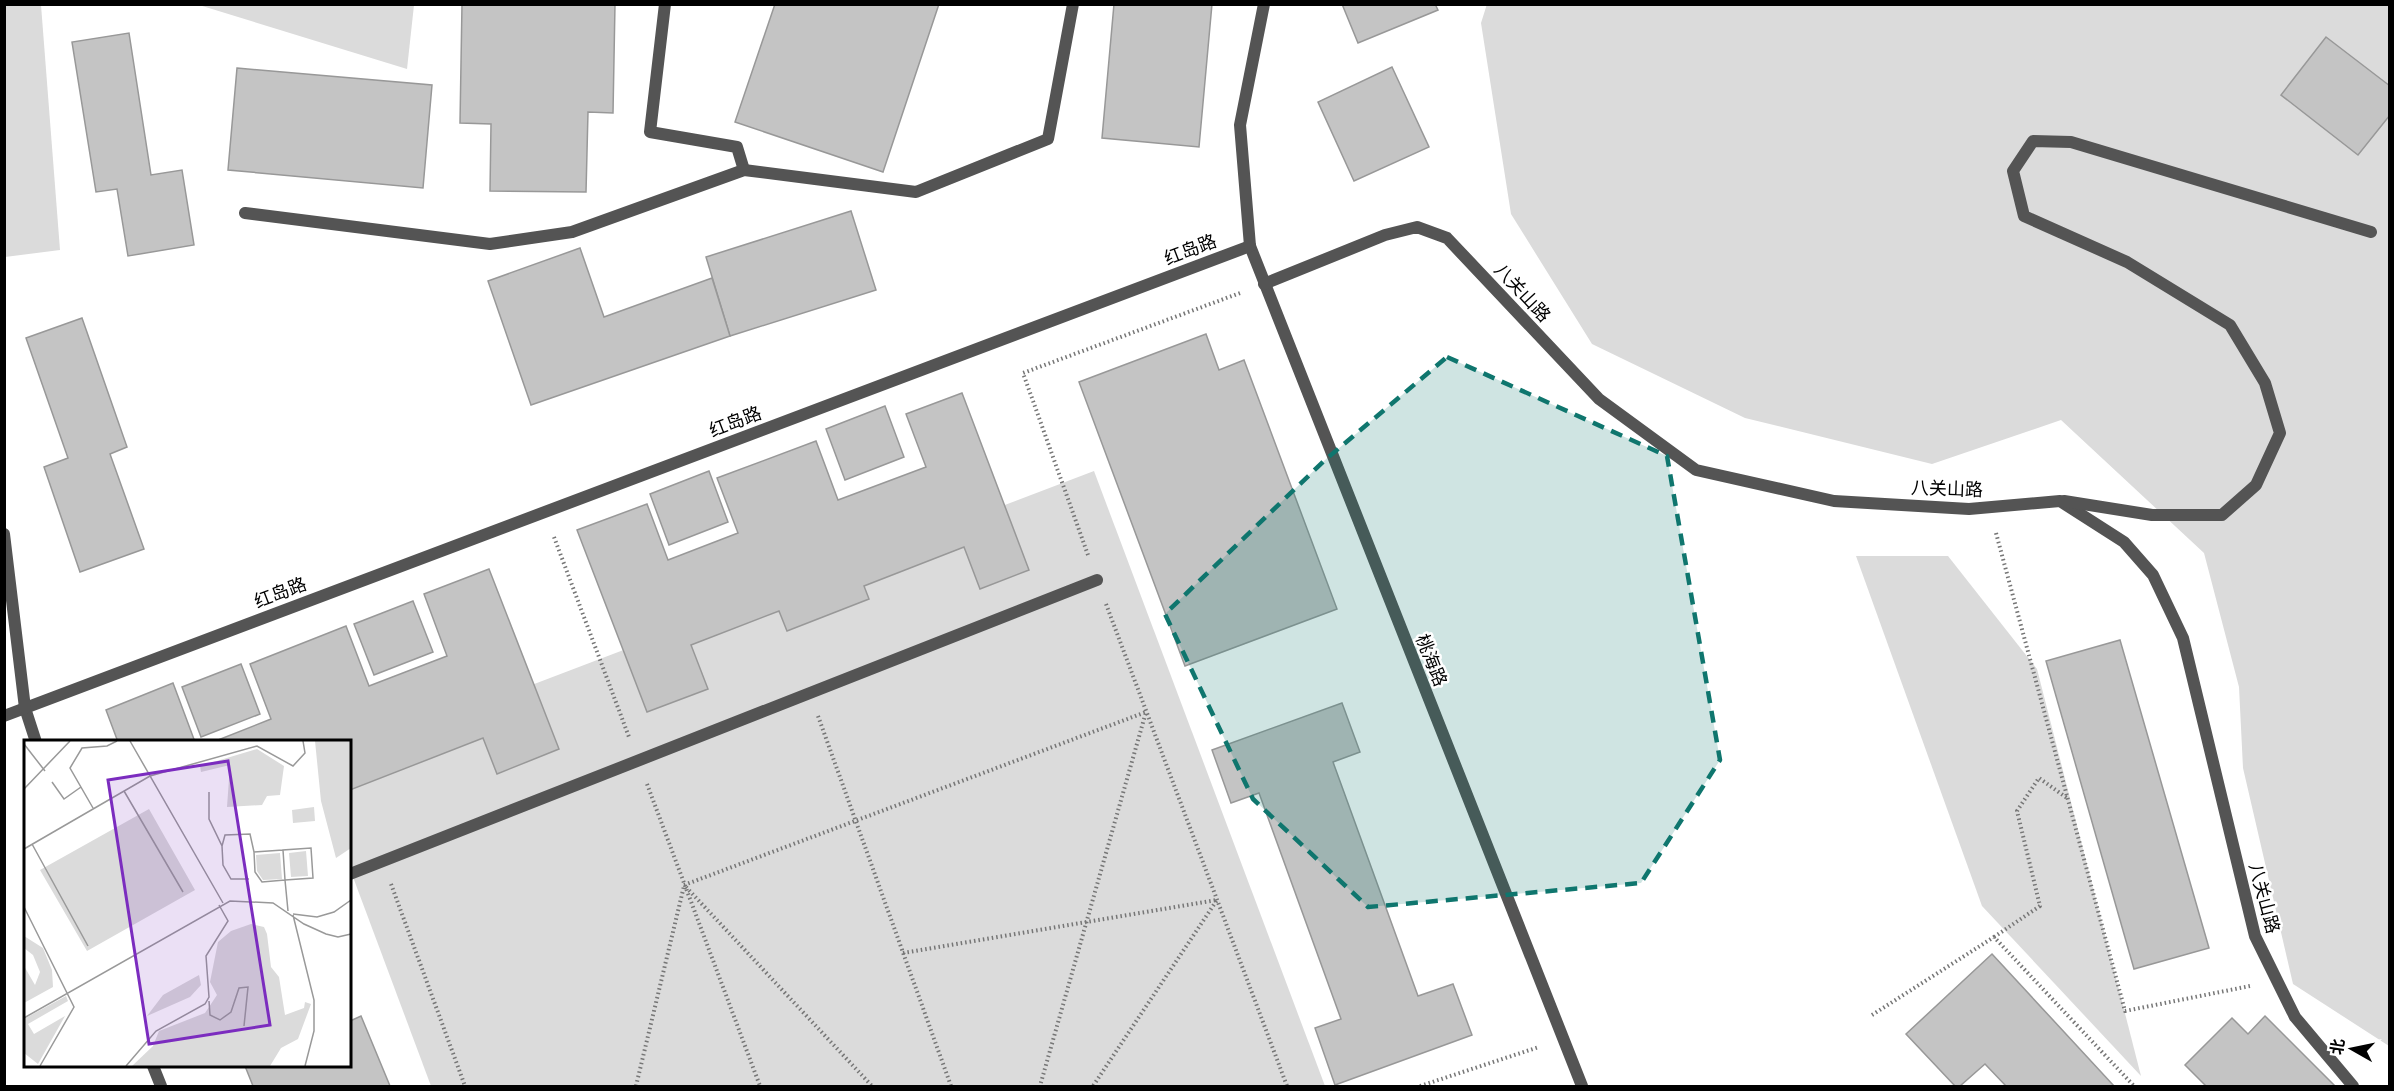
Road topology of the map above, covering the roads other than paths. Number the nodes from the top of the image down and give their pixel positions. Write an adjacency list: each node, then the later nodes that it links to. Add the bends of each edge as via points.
1 (664, 4): 4 (street, via 650,132 737,147)
2 (1073, 4): 4 (street, via 1048,139 916,192)
3 (1264, 4): 7 (street, via 1240,125)
4 (744, 170): 5 (street, via 573,232 489,244)
5 (245, 213)
6 (2371, 232): 9 (street, via 2071,142 2033,141 2013,171 2024,216 2127,262 2230,325 2265,383 2280,433 2256,485 2222,515 2152,515)
7 (1250, 246): 8 (street, 桃海路); 12 (street, 红岛路)
8 (1264, 284): 9 (street, 八关山路, via 1417,227 1447,238 1599,399 1696,470 1834,501 1969,509); 18 (street, 桃海路)
9 (2060, 501): 19 (street, 八关山路, via 2124,543 2153,575 2183,638 2254,936 2295,1017)
10 (4, 534): 12 (street)
11 (1097, 580): 15 (street)
12 (25, 708): 13 (street, 红岛路); 14 (street)
13 (4, 716)
14 (36, 740)
15 (351, 874)
16 (154, 1067): 17 (street)
17 (161, 1086)
18 (1582, 1086)
19 (2353, 1086)

